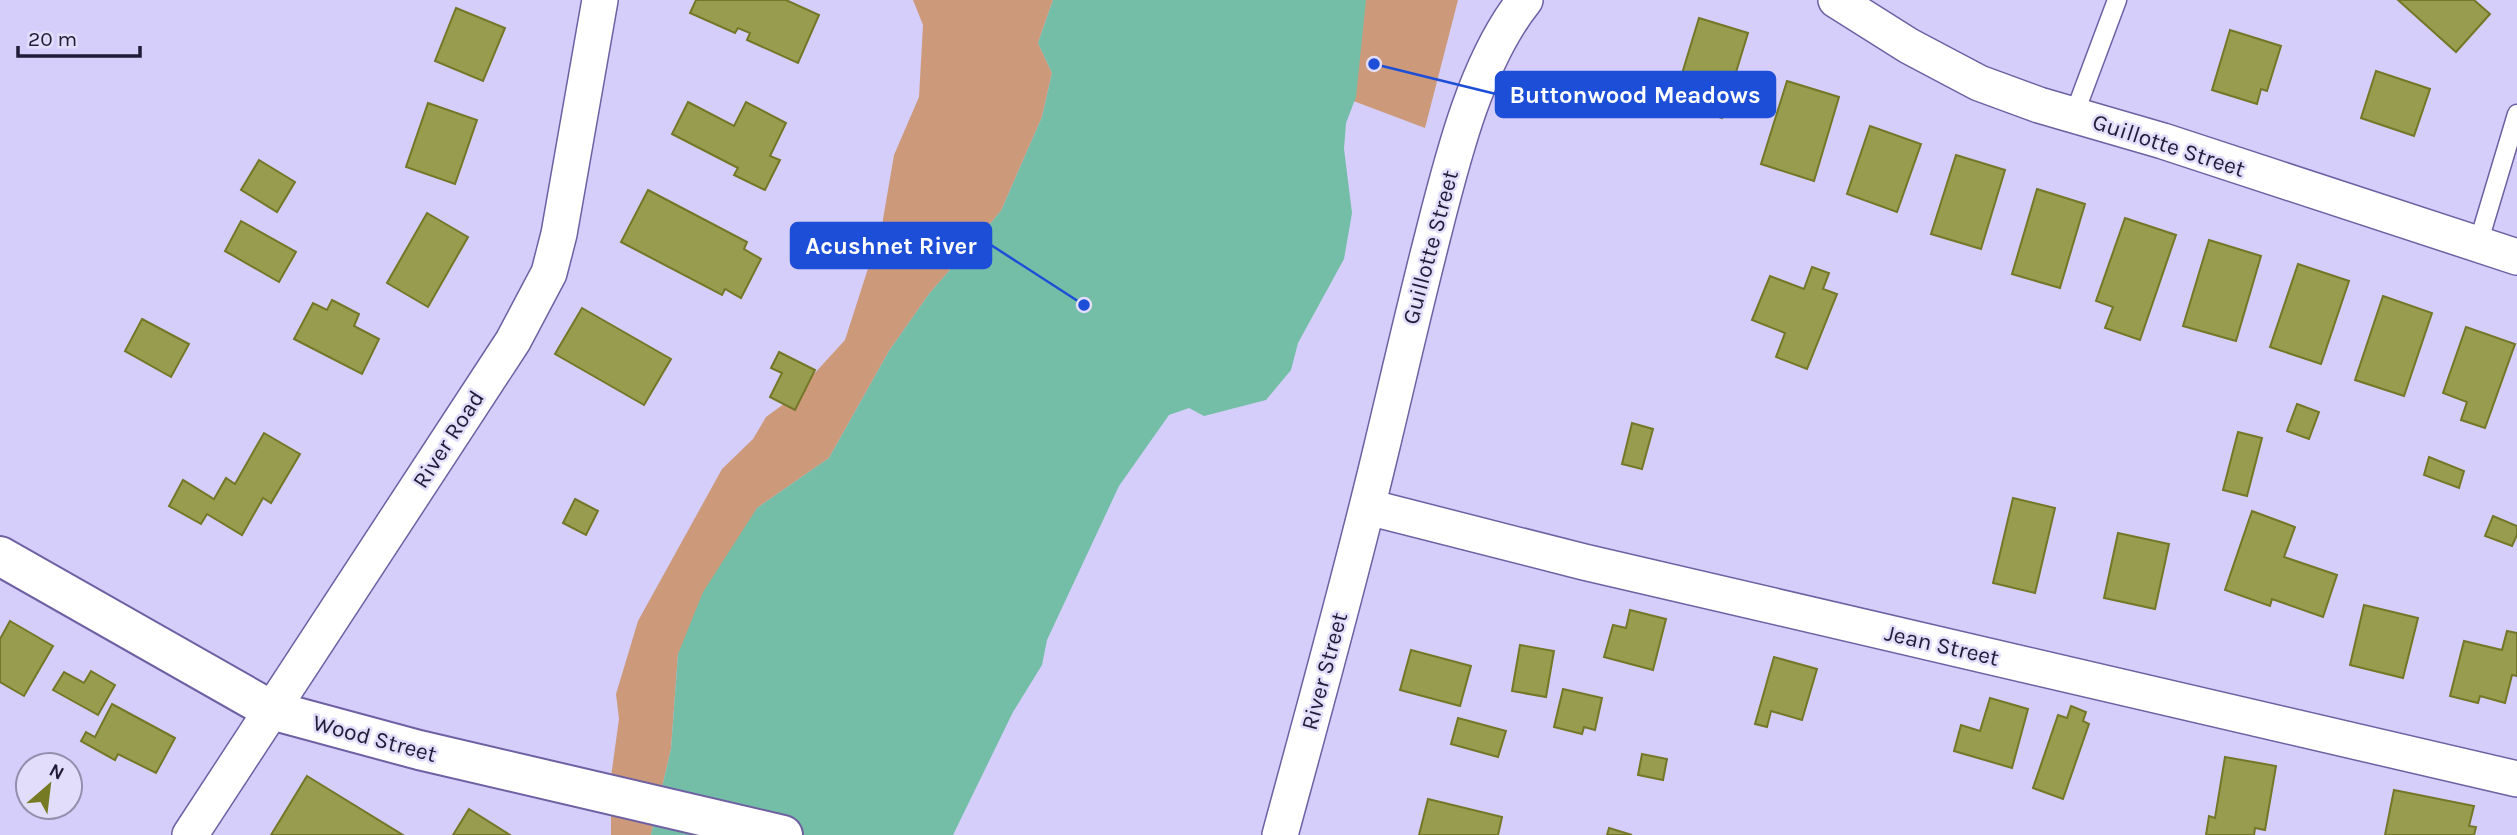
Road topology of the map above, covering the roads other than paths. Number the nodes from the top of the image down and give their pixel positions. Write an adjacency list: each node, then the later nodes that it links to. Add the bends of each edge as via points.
1 (600, 0): 11 (street, River Road, via 549,273 513,341)
2 (1525, 0): 9 (street, Guillotte Street, via 1500,40 1461,132)
3 (1836, 0): 6 (street, Guillotte Street, via 1979,83)
4 (2117, 0): 6 (lane)
5 (2517, 114): 7 (lane)
6 (2074, 115): 7 (street, Guillotte Street)
7 (2478, 244): 8 (street, Guillotte Street)
8 (2517, 257)
9 (1368, 507): 12 (street, Jean Street, via 1584,562); 15 (street, River Street)
10 (0, 556): 11 (street, Wood Street)
11 (271, 710): 13 (street, River Road); 14 (street, Wood Street, via 419,750)
12 (2517, 779)
13 (190, 835)
14 (783, 835)
15 (1280, 835)

